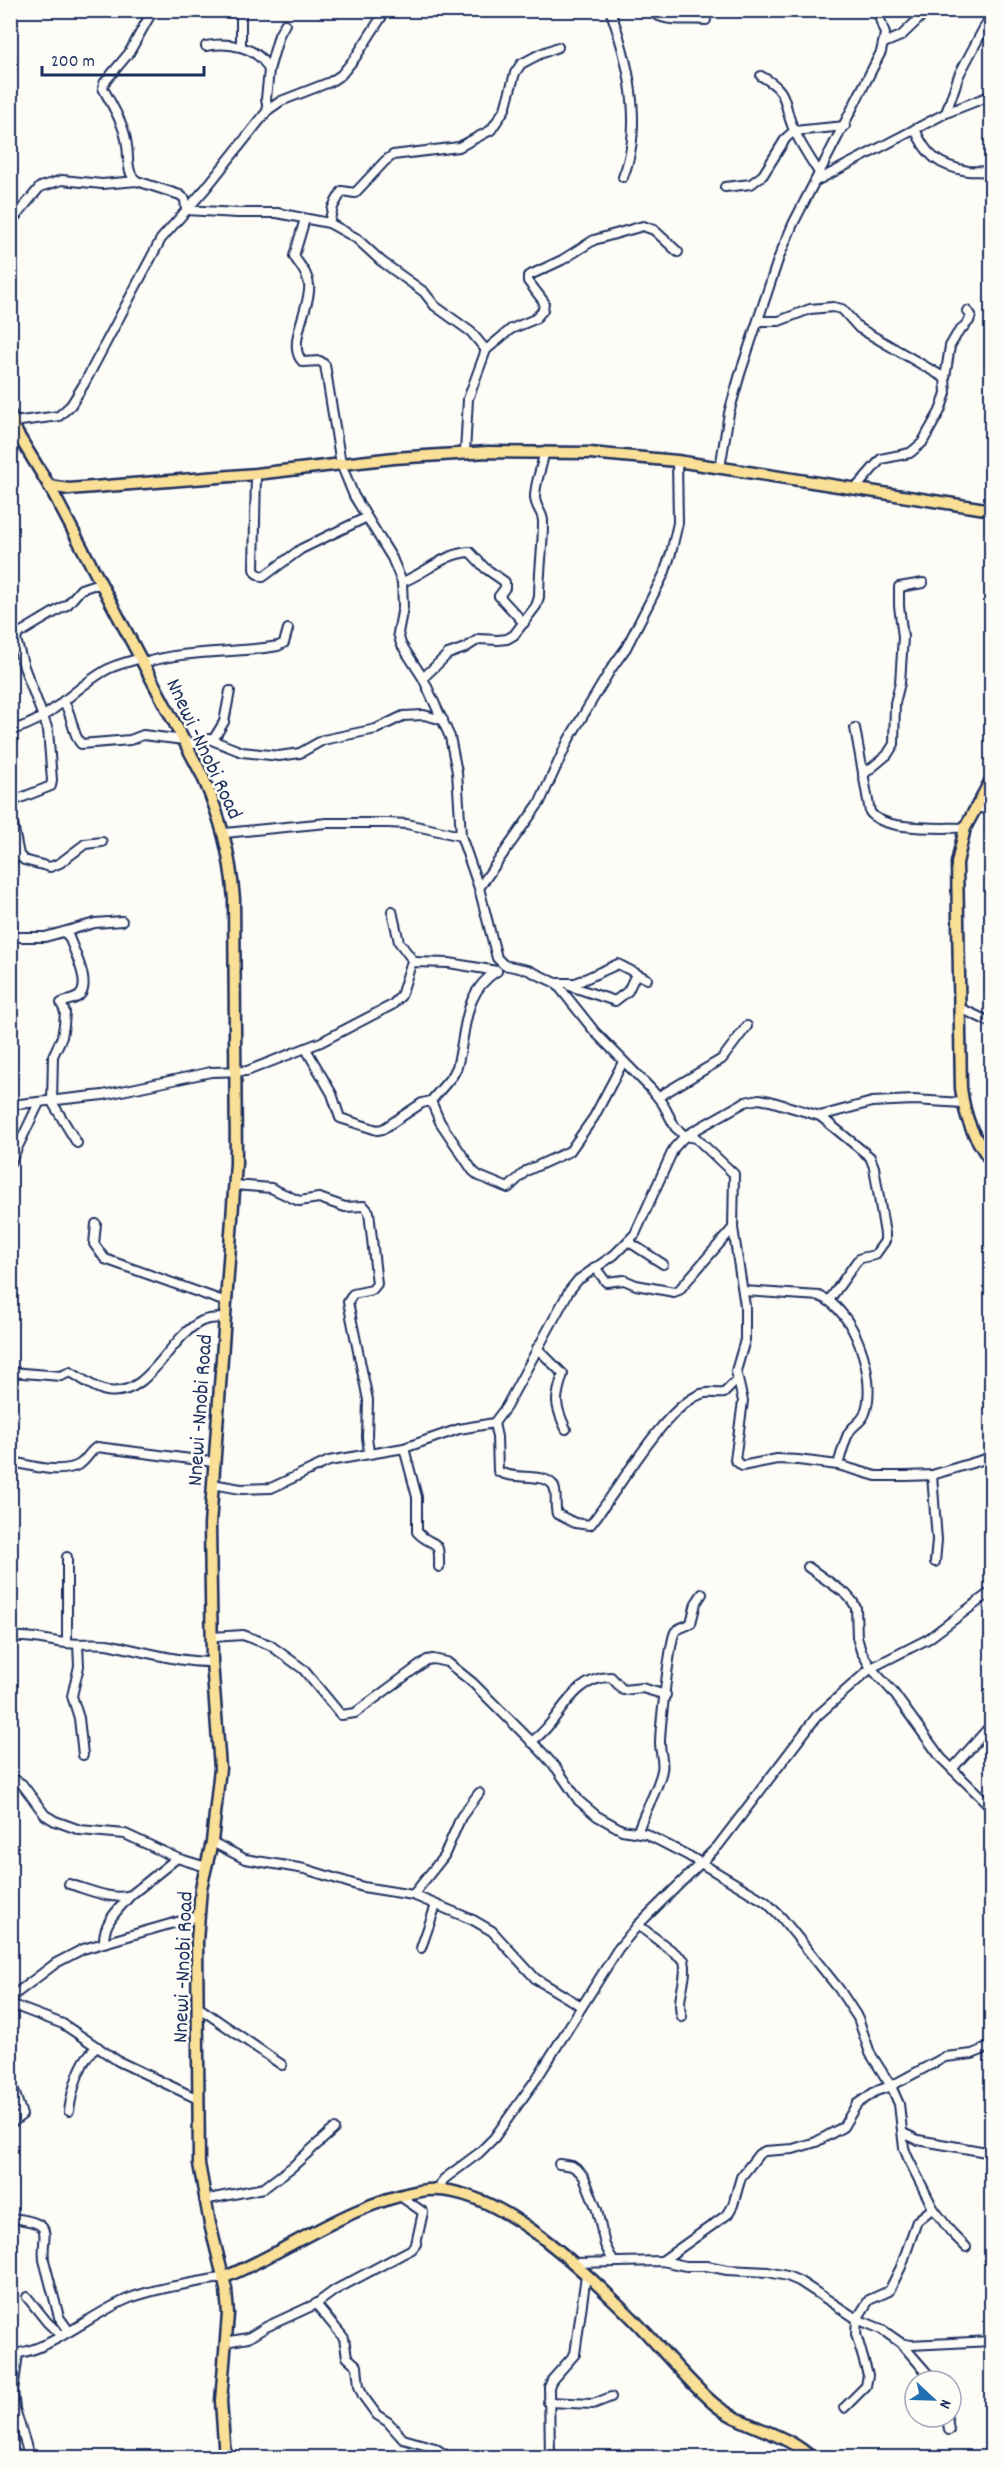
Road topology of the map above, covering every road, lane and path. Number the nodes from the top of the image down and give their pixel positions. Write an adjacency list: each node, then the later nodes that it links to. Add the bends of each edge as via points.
1 (153, 10): 26 (street, via 129,53 104,83 127,144 130,173)
2 (241, 10): 13 (street)
3 (386, 10): 18 (street, via 340,75)
4 (610, 10): 24 (street, via 629,79 632,106 633,146)
5 (649, 10): 9 (street, via 669,19)
6 (877, 10): 11 (street)
7 (928, 10): 11 (street, via 901,36)
8 (992, 13): 19 (street, via 959,75)
9 (706, 20)
10 (285, 24): 15 (street)
11 (884, 43): 20 (street)
12 (206, 46): 13 (street)
13 (241, 46): 15 (street)
14 (558, 47): 31 (street, via 521,64 506,109 491,130 459,147 393,155 355,194 342,191)
15 (269, 70): 18 (street)
16 (760, 76): 22 (street, via 783,93)
17 (992, 95): 19 (street)
18 (268, 110): 28 (street)
19 (946, 113): 21 (street)
20 (845, 126): 22 (street); 25 (street)
21 (915, 129): 23 (street, via 923,147 937,160 971,172); 25 (street)
22 (794, 131): 25 (street); 27 (street, via 763,175 751,184)
23 (992, 172)
24 (623, 177)
25 (818, 177): 34 (street, via 779,256)
26 (137, 181): 28 (street, via 180,195 185,199); 29 (street, via 51,182 40,187)
27 (725, 187)
28 (186, 210): 30 (street, via 277,213); 37 (street, via 161,239 71,405 59,416)
29 (10, 219)
30 (305, 219): 31 (street); 41 (street, via 294,256 307,275 310,298 296,348 303,362 325,365)
31 (329, 224): 35 (street, via 356,238 424,292)
32 (678, 252): 35 (street, via 654,230 643,226 594,240 528,276 544,302 543,310)
33 (967, 311): 36 (street, via 971,317 950,346)
34 (759, 321): 36 (street, via 779,321 810,309 842,309 859,328); 42 (street, via 729,413)
35 (486, 350): 38 (street, via 468,399)
36 (945, 378): 46 (street, via 946,393 940,411 918,448 881,459)
37 (13, 426): 44 (main road, Nnewi -Nnobi Road)
38 (465, 453): 39 (main road); 41 (main road)
39 (544, 453): 40 (main road); 53 (street, via 535,496 544,520 539,597)
40 (677, 461): 42 (main road); 75 (street, via 678,523 664,574 626,648 569,739 540,802)
41 (341, 464): 43 (main road); 49 (street)
42 (720, 468): 46 (main road)
43 (256, 474): 45 (main road); 49 (street, via 254,569 259,575 267,575 301,549)
44 (49, 486): 45 (main road); 47 (main road, Nnewi -Nnobi Road)
45 (69, 489): 47 (main road)
46 (855, 489): 48 (main road)
47 (57, 501): 52 (main road, Nnewi -Nnobi Road)
48 (992, 510)
49 (365, 518): 50 (street, via 392,558)
50 (402, 582): 53 (street, via 440,561 470,552 505,582 500,598); 56 (street, via 398,633)
51 (923, 583): 65 (street, via 899,587 902,646 894,747)
52 (102, 585): 55 (main road, Nnewi -Nnobi Road); 59 (street, via 81,589 68,604 18,634 16,640 24,667)
53 (524, 623): 56 (street, via 507,639 479,639 448,654)
54 (288, 629): 55 (street, via 284,643 278,646)
55 (142, 661): 58 (street, via 110,668); 63 (main road, Nnewi -Nnobi Road)
56 (423, 678): 60 (street)
57 (230, 691): 64 (street, via 224,722)
58 (63, 701): 59 (street); 63 (street, via 81,744 130,740 143,735)
59 (44, 717): 62 (street); 73 (street, via 52,783 11,804)
60 (443, 720): 64 (street, via 424,715 403,716 376,729 323,740 300,753 279,756 242,752); 71 (street, via 457,772)
61 (855, 728): 65 (street)
62 (10, 730)
63 (184, 740): 64 (street, via 193,744); 70 (main road, Nnewi -Nnobi Road)
64 (213, 740)
65 (863, 775): 69 (street, via 870,812 881,821)
66 (992, 778): 67 (main road)
67 (976, 807): 68 (street); 69 (main road)
68 (992, 811)
69 (965, 828): 87 (main road, via 957,863)
70 (225, 833): 71 (street, via 327,823 388,823); 92 (main road, Nnewi -Nnobi Road, via 234,899)
71 (461, 836): 75 (street)
72 (102, 842): 73 (street, via 85,844 50,867)
73 (19, 855): 74 (street)
74 (10, 862)
75 (479, 888): 81 (street, via 497,958)
76 (392, 911): 80 (street, via 399,942)
77 (122, 921): 78 (street, via 95,923)
78 (64, 932): 79 (street, via 45,937); 95 (street, via 85,982 77,997 61,1003 64,1025 53,1056)
79 (10, 937)
80 (414, 962): 82 (street); 90 (street, via 398,1001)
81 (510, 968): 82 (street); 85 (street, via 528,970)
82 (497, 971): 94 (street, via 476,990 468,1008 457,1067)
83 (636, 974): 84 (street); 86 (street, via 618,964 590,978); 86 (street, via 628,991 615,1001)
84 (647, 979)
85 (556, 983): 86 (street); 91 (street)
86 (566, 984)
87 (960, 1008): 88 (street); 97 (main road)
88 (992, 1023)
89 (747, 1026): 93 (street, via 722,1059)
90 (306, 1049): 92 (street); 94 (street, via 332,1094 340,1118 383,1129)
91 (622, 1062): 93 (street); 94 (street, via 594,1117 570,1151 526,1171 508,1188 473,1171 440,1122)
92 (236, 1072): 95 (street, via 185,1076); 104 (main road, Nnewi -Nnobi Road)
93 (658, 1096): 100 (street, via 675,1127)
94 (431, 1101)
95 (52, 1102): 96 (street); 101 (street)
96 (39, 1103): 98 (street); 102 (street)
97 (963, 1103): 99 (street, via 872,1102); 103 (main road, via 970,1130)
98 (10, 1105)
99 (820, 1116): 100 (street, via 759,1099 745,1102); 111 (street, via 870,1157 885,1234 885,1241 874,1255 861,1257)
100 (686, 1136): 106 (street, via 696,1138 734,1174); 107 (street, via 674,1148 643,1219)
101 (77, 1143)
102 (10, 1163)
103 (992, 1163)
104 (234, 1185): 112 (main road, Nnewi -Nnobi Road); 120 (street, via 271,1188 299,1201 319,1198 367,1208 378,1281 372,1290 353,1294 348,1302 368,1400)
105 (96, 1224): 112 (street, via 94,1244 105,1259)
106 (733, 1228): 109 (street, via 674,1292 624,1280 606,1282); 110 (street)
107 (628, 1242): 108 (street); 109 (street)
108 (663, 1264)
109 (595, 1268): 114 (street, via 569,1291)
110 (743, 1291): 111 (street); 116 (street, via 745,1340 737,1364)
111 (830, 1299): 124 (street, via 860,1344 868,1386 866,1411 849,1433)
112 (226, 1302): 113 (main road, Nnewi -Nnobi Road)
113 (225, 1318): 115 (street, via 209,1318 199,1323 142,1381 127,1389 106,1391 70,1372 61,1376); 123 (main road, Nnewi -Nnobi Road)
114 (537, 1348): 117 (street); 118 (street, via 563,1374 556,1404)
115 (10, 1372)
116 (738, 1379): 117 (street, via 724,1393 703,1393 682,1406 590,1525 557,1514 552,1483 498,1471); 124 (street, via 743,1401 737,1464 742,1467 777,1459)
117 (494, 1423): 119 (street, via 459,1429)
118 (566, 1429)
119 (404, 1448): 120 (street); 129 (street, via 417,1497 417,1532 440,1548)
120 (369, 1453): 126 (street, via 315,1466 271,1488)
121 (992, 1457): 125 (street)
122 (10, 1461): 123 (street, via 37,1467 69,1467 80,1464 97,1447)
123 (214, 1462): 126 (main road, Nnewi -Nnobi Road)
124 (838, 1465): 125 (street, via 876,1476)
125 (932, 1475): 128 (street)
126 (212, 1484): 134 (main road, Nnewi -Nnobi Road)
127 (67, 1557): 135 (street)
128 (935, 1562)
129 (440, 1567)
130 (808, 1567): 138 (street, via 853,1602 857,1637)
131 (992, 1591): 138 (street, via 928,1639)
132 (702, 1594): 139 (street, via 691,1623 673,1637)
133 (10, 1637): 135 (street)
134 (212, 1637): 137 (main road, Nnewi -Nnobi Road); 141 (street, via 243,1635 270,1645 303,1669 341,1715 355,1713 427,1660 442,1660 474,1683)
135 (67, 1643): 136 (street)
136 (78, 1644): 137 (street, via 110,1645); 142 (street, via 79,1666 72,1696)
137 (212, 1662): 148 (main road, Nnewi -Nnobi Road, via 220,1768)
138 (871, 1668): 143 (street); 150 (street, via 816,1716)
139 (666, 1695): 141 (street, via 642,1688 623,1690 611,1677 598,1680 569,1698); 147 (street, via 660,1743 663,1768)
140 (992, 1724): 143 (street)
141 (531, 1742): 147 (street, via 557,1769 579,1801 611,1825)
142 (83, 1755)
143 (952, 1769): 146 (street)
144 (10, 1777): 149 (street, via 55,1821 80,1830 125,1834)
145 (479, 1793): 154 (street, via 461,1817 444,1856)
146 (992, 1808)
147 (638, 1831): 150 (street)
148 (212, 1842): 151 (main road, Nnewi -Nnobi Road); 154 (street, via 245,1859)
149 (177, 1858): 151 (street); 153 (street)
150 (701, 1864): 157 (street); 169 (street, via 766,1902 782,1918 858,2018 870,2053)
151 (206, 1867): 156 (main road, Nnewi -Nnobi Road)
152 (69, 1884): 153 (street, via 113,1897)
153 (131, 1895): 158 (street, via 113,1915)
154 (413, 1895): 155 (street)
155 (436, 1905): 159 (street); 162 (street, via 492,1931 536,1979)
156 (198, 1916): 158 (street); 163 (main road, Nnewi -Nnobi Road)
157 (638, 1925): 162 (street, via 618,1948); 164 (street, via 684,1960 679,2001)
158 (104, 1942): 160 (street, via 56,1963)
159 (421, 1948)
160 (10, 1998)
161 (10, 2004): 166 (street, via 63,2024)
162 (581, 2006): 177 (street, via 494,2138 444,2179)
163 (198, 2007): 167 (street); 170 (main road, Nnewi -Nnobi Road)
164 (682, 2018)
165 (992, 2046): 169 (street, via 972,2054 945,2057)
166 (98, 2047): 170 (street, via 118,2061); 171 (street, via 81,2070)
167 (282, 2065)
168 (10, 2078): 172 (street, via 22,2115)
169 (891, 2086): 174 (street, via 899,2104); 184 (street, via 862,2099 843,2127 832,2135 793,2150 759,2154 741,2177 728,2214)
170 (198, 2099): 179 (main road, Nnewi -Nnobi Road)
171 (69, 2111)
172 (10, 2124)
173 (334, 2129): 179 (street, via 264,2188)
174 (903, 2133): 175 (street, via 918,2140); 180 (street, via 904,2148)
175 (992, 2153)
176 (559, 2164): 183 (street, via 572,2166 584,2177)
177 (438, 2189): 178 (main road); 185 (main road, via 464,2193 493,2205)
178 (400, 2196): 187 (main road, via 360,2209); 189 (street, via 423,2212 416,2244)
179 (204, 2200): 187 (main road, Nnewi -Nnobi Road)
180 (933, 2208): 182 (street); 190 (street, via 917,2221 889,2291 869,2300)
181 (19, 2219): 191 (street, via 33,2221 44,2230 44,2260 59,2317)
182 (966, 2247)
183 (613, 2261): 184 (street); 185 (street)
184 (662, 2261): 190 (street, via 787,2276)
185 (574, 2263): 186 (main road)
186 (586, 2275): 199 (street, via 575,2354 552,2380); 205 (main road, via 626,2311 713,2403)
187 (225, 2277): 191 (street, via 129,2298); 194 (main road, Nnewi -Nnobi Road)
188 (27, 2298): 192 (street)
189 (316, 2304): 194 (street, via 248,2338); 201 (street, via 344,2338 347,2357 357,2366 363,2396 377,2415 403,2439)
190 (857, 2319): 195 (street); 200 (street, via 856,2334 868,2375 866,2386)
191 (69, 2331): 192 (street)
192 (61, 2335): 196 (street)
193 (992, 2341): 195 (street)
194 (225, 2342): 203 (main road, Nnewi -Nnobi Road, via 221,2401)
195 (901, 2343): 197 (street)
196 (14, 2354): 202 (street, via 15,2409)
197 (924, 2369)
198 (611, 2397): 199 (street, via 593,2404)
199 (548, 2402): 204 (street)
200 (844, 2408)
201 (444, 2454)
202 (30, 2457)
203 (225, 2457)
204 (550, 2457)
205 (812, 2457)

